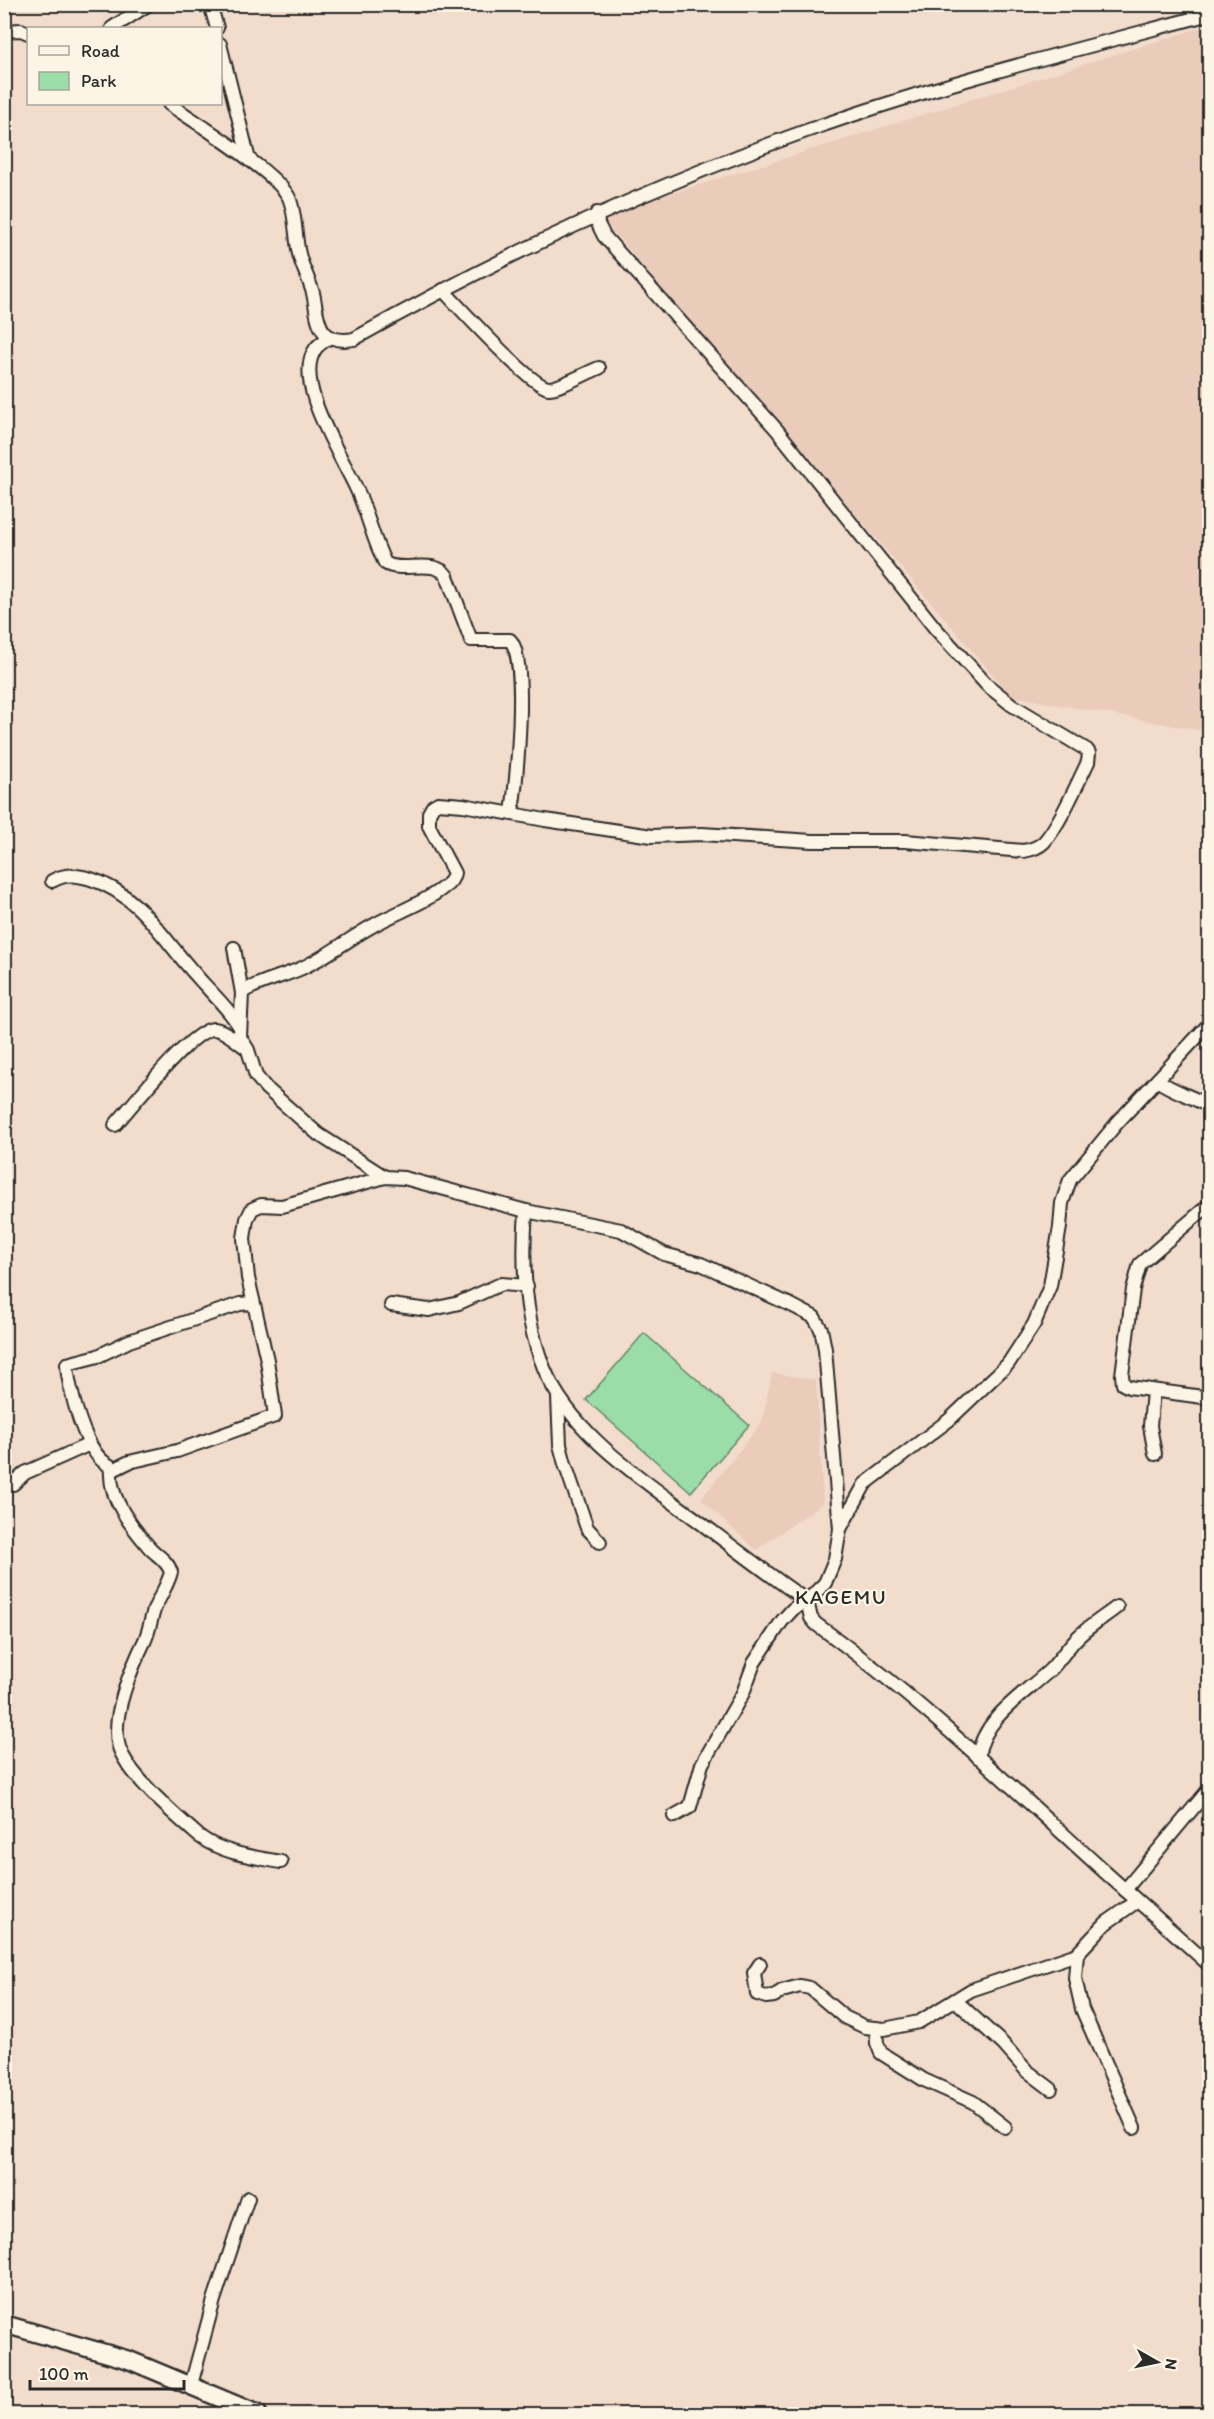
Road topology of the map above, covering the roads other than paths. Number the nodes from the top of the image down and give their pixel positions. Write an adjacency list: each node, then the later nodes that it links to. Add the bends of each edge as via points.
1 (149, 4): 4 (street)
2 (210, 4): 5 (street)
3 (1204, 11): 11 (street, via 806,131)
4 (114, 27)
5 (217, 27)
6 (4, 31): 7 (street)
7 (27, 33)
8 (222, 52): 10 (street)
9 (170, 105): 10 (street)
10 (249, 160): 13 (street, via 279,184 290,199 299,256 320,323)
11 (597, 213): 12 (street); 15 (street, via 604,236 777,430 935,628 987,686 1087,750 1089,759 1044,842 1023,851 905,841 652,836)
12 (442, 290): 13 (street, via 354,339); 14 (street, via 543,386 554,387)
13 (330, 337): 15 (street, via 314,352 311,390 358,492 385,563 391,567 440,569 447,576 471,640 505,639 514,644 520,725)
14 (599, 368)
15 (512, 813): 18 (street, via 435,805 429,813 429,826 454,873 446,886 312,963)
16 (52, 881): 20 (street, via 72,875 98,881 127,897 148,916)
17 (234, 948): 18 (street)
18 (242, 992): 20 (street)
19 (1209, 1023): 22 (street)
20 (239, 1026): 21 (street)
21 (248, 1050): 24 (street, via 218,1029 202,1033 165,1067); 25 (street, via 256,1076 266,1088 318,1134)
22 (1157, 1080): 23 (street); 38 (street, via 1070,1180 1062,1203 1050,1286 1034,1324 1008,1364 949,1420 866,1484)
23 (1209, 1107)
24 (116, 1125)
25 (385, 1177): 27 (street, via 404,1178); 29 (street, via 282,1206 261,1205 252,1209 246,1219 244,1238)
26 (1209, 1204): 31 (street, via 1142,1262 1136,1276 1125,1341 1123,1382 1129,1387)
27 (526, 1211): 28 (street); 38 (street, via 621,1230 664,1254 701,1264 814,1317 825,1349)
28 (528, 1286): 30 (street, via 501,1284 459,1303 429,1310); 32 (street, via 534,1339)
29 (253, 1303): 34 (street, via 240,1304 67,1364); 36 (street, via 267,1360 274,1416)
30 (391, 1305)
31 (1153, 1390): 33 (street); 35 (street, via 1150,1426)
32 (558, 1395): 39 (street, via 560,1445 565,1464 587,1527); 40 (street, via 580,1424 620,1462)
33 (1209, 1398)
34 (90, 1444): 36 (street); 37 (street, via 25,1473)
35 (1155, 1454)
36 (111, 1471): 45 (street, via 124,1514 171,1572 138,1651 122,1703 117,1736 123,1755 128,1766 208,1843)
37 (13, 1484)
38 (840, 1529): 40 (street, via 835,1559 825,1583)
39 (600, 1542)
40 (807, 1601): 42 (street, via 816,1624 882,1674); 44 (street, via 793,1609 769,1638 743,1693 706,1755 690,1807)
41 (1118, 1607): 42 (street, via 1078,1637 1051,1669 998,1716 980,1742)
42 (978, 1757): 46 (street)
43 (1209, 1788): 46 (street)
44 (675, 1816)
45 (281, 1862)
46 (1125, 1890): 47 (street)
47 (1136, 1902): 48 (street, via 1106,1923); 50 (street)
48 (1077, 1954): 51 (street, via 971,1990); 55 (street, via 1076,1978 1082,2009)
49 (760, 1964): 52 (street, via 754,1972 757,1995 774,1996 800,1986 810,1988 857,2025)
50 (1209, 1966)
51 (955, 2000): 52 (street, via 919,2022); 53 (street, via 1026,2070)
52 (876, 2028): 54 (street, via 881,2053 924,2080 973,2102)
53 (1051, 2089)
54 (1005, 2127)
55 (1134, 2128)
56 (248, 2198): 58 (street)
57 (4, 2325): 58 (street, via 129,2360)
58 (191, 2385): 59 (street)
59 (258, 2415)

